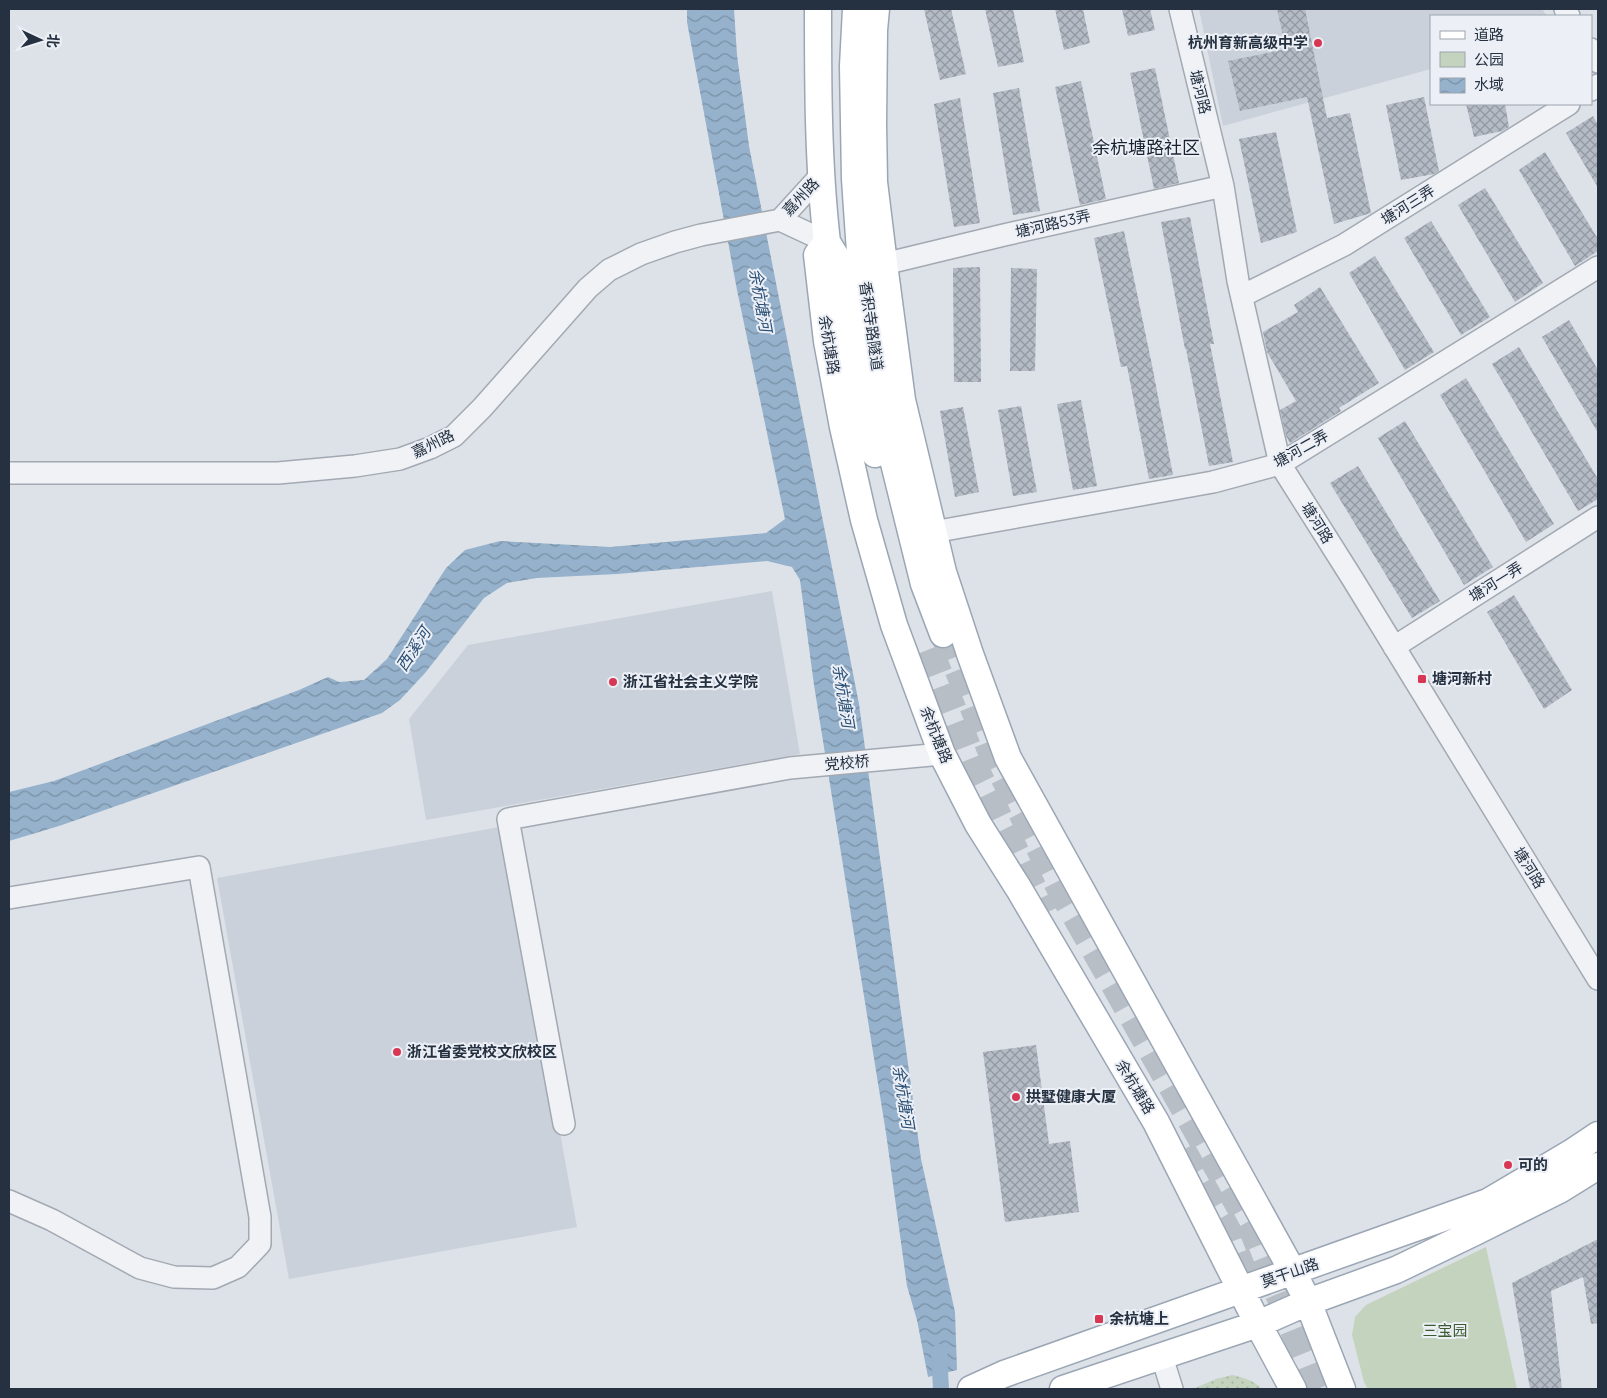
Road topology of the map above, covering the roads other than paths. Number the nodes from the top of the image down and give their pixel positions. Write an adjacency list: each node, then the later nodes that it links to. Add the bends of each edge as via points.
1 (818, 9): 6 (main road, 余杭塘路)
2 (856, 9): 9 (main road, 香积寺路隧道, via 853,66 855,178 862,261 886,431 935,639 894,534 865,420 840,266)
3 (876, 9): 10 (main road, via 874,172)
4 (1180, 9): 7 (street, 塘河路)
5 (1567, 105): 12 (street, 塘河三弄, via 1344,244)
6 (822, 175): 8 (street, 嘉州路); 9 (main road, 余杭塘路)
7 (1223, 186): 10 (street, 塘河路53弄); 12 (street, 塘河路)
8 (780, 220): 9 (street, 嘉州路); 14 (street, 嘉州路, via 675,242 609,270 588,288 454,436 400,459 278,473)
9 (827, 242): 18 (main road, 余杭塘路, via 817,255 827,341 843,427 864,520 894,625)
10 (884, 264): 16 (main road, via 902,400)
11 (1598, 267): 13 (street, 塘河二弄)
12 (1242, 296): 13 (street, 塘河路)
13 (1280, 464): 16 (street, 塘河二弄, via 1213,482); 17 (street, 塘河路)
14 (9, 473)
15 (1598, 517): 17 (street, 塘河一弄)
16 (933, 532): 25 (main road, via 970,654 1008,758)
17 (1394, 647): 20 (street, 塘河路)
18 (942, 754): 21 (street, 党校桥, via 790,768 508,819); 26 (main road, 余杭塘路, via 978,824 1156,1122)
19 (9, 898): 24 (street, via 199,867 260,1216 260,1244 238,1266 212,1278 174,1277 140,1268)
20 (1598, 979)
21 (564, 1124)
22 (1598, 1135): 25 (main road, 莫干山路, via 1488,1202)
23 (1598, 1166): 27 (main road, via 1561,1189 1396,1270)
24 (9, 1200)
25 (1293, 1272): 26 (main road, 莫干山路); 27 (main road)
26 (1242, 1289): 28 (main road, 余杭塘路); 30 (main road, 莫干山路, via 1004,1374)
27 (1308, 1302): 28 (main road); 34 (main road)
28 (1258, 1324): 29 (main road); 33 (main road, 余杭塘路)
29 (1162, 1357): 31 (main road); 32 (street)
30 (971, 1389)
31 (1063, 1389)
32 (1172, 1389)
33 (1293, 1389)
34 (1342, 1389)

